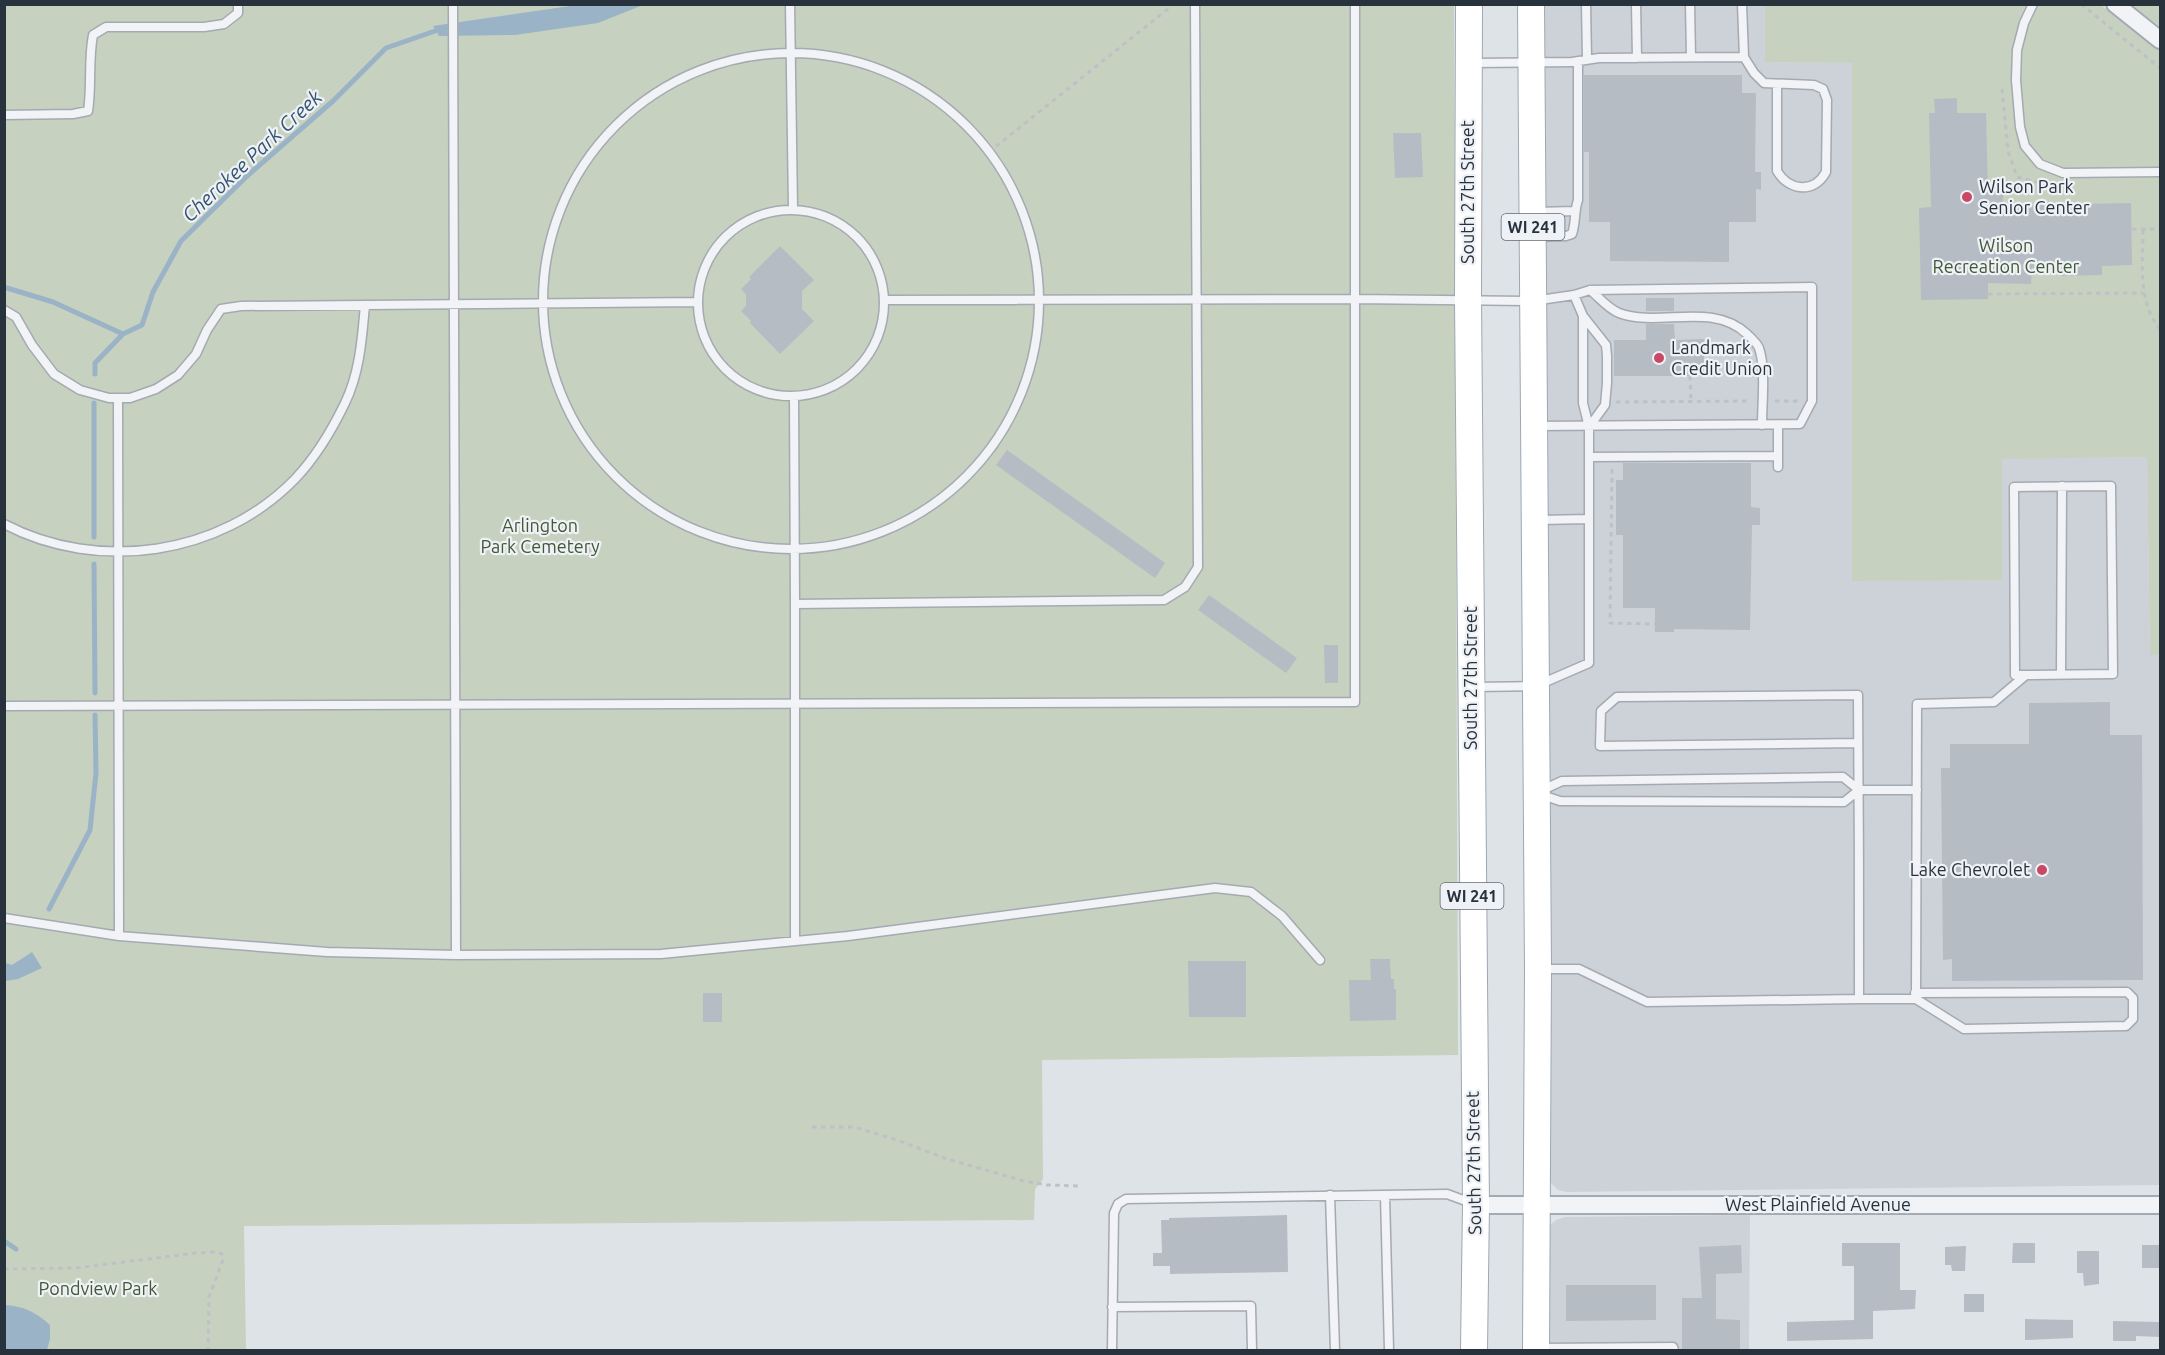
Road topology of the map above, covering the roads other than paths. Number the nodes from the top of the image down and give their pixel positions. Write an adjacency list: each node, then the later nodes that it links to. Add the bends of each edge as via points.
1 (238, 4): 23 (lane, via 238,13 224,24 106,27 93,35 88,111)
2 (453, 4): 37 (lane)
3 (790, 4): 15 (lane)
4 (1195, 4): 34 (lane)
5 (1355, 4): 30 (lane)
6 (1468, 4): 21 (main road, South 27th Street / WI 241)
7 (1531, 4): 20 (main road, WI 241)
8 (1586, 4): 19 (lane)
9 (1636, 4): 18 (lane)
10 (1690, 4): 16 (lane)
11 (1742, 4): 17 (lane)
12 (2033, 4): 24 (lane, via 2017,50 2016,80 2025,146 2040,164 2063,173)
13 (2115, 4): 14 (street)
14 (2160, 40)
15 (790, 52): 25 (lane); 33 (lane, via 839,57 886,71 929,94 967,125 998,162 1021,205 1035,252); 38 (lane, via 741,57 694,71 651,95 613,126 582,164 559,207 546,255)
16 (1691, 57): 17 (lane); 18 (lane)
17 (1744, 57): 22 (lane, via 1764,83)
18 (1637, 58): 19 (lane)
19 (1582, 60): 20 (lane); 26 (lane, via 1578,200)
20 (1532, 61): 21 (lane); 27 (main road, WI 241)
21 (1468, 63): 31 (main road, South 27th Street / WI 241)
22 (1777, 84): 22 (lane, via 1814,85 1823,89 1827,100 1826,172 1821,181 1811,186 1795,187 1777,171)
23 (4, 116)
24 (2160, 172)
25 (793, 209): 32 (lane, via 821,214 847,227 867,247 876,264); 36 (lane, via 769,212 746,221 726,236 707,263)
26 (1574, 211): 27 (lane); 27 (lane, via 1572,234 1566,236)
27 (1533, 225): 35 (main road, WI 241)
28 (1590, 290): 29 (lane); 44 (lane, via 1616,312 1631,317 1712,318 1741,329 1758,346 1762,365); 45 (lane, via 1812,288 1812,401 1800,424)
29 (1574, 295): 35 (lane); 41 (lane)
30 (1355, 299): 31 (lane); 34 (lane); 63 (lane, via 1355,702)
31 (1468, 299): 35 (lane); 61 (main road, South 27th Street / WI 241)
32 (885, 300): 33 (lane); 42 (lane, via 881,329 869,356 849,377 823,391)
33 (1040, 300): 34 (lane); 55 (lane, via 1035,349 1021,396 998,439 967,476 929,507 886,530 839,544)
34 (1197, 301): 57 (lane, via 1198,567 1185,587 1164,600)
35 (1533, 301): 46 (main road, WI 241)
36 (698, 302): 38 (lane); 42 (lane, via 701,327 710,350 726,370 746,385)
37 (454, 304): 38 (lane); 39 (lane); 62 (lane)
38 (541, 304): 55 (lane, via 547,352 561,398 584,440 615,477 653,507 696,530 742,544)
39 (365, 305): 43 (lane, via 221,309 196,354 178,375 130,399); 56 (lane, via 360,355 346,401 323,444 294,479 255,512 208,536 164,549)
40 (4, 310): 43 (lane, via 16,316 54,374 80,390)
41 (1583, 316): 47 (lane, via 1583,403); 47 (lane, via 1606,345 1607,356 1605,405)
42 (794, 396): 55 (lane)
43 (118, 398): 56 (lane)
44 (1762, 425): 45 (lane); 47 (lane)
45 (1778, 425): 48 (lane)
46 (1534, 426): 47 (lane); 53 (main road, WI 241)
47 (1589, 427): 49 (lane)
48 (1778, 456): 49 (lane); 50 (lane)
49 (1590, 457): 52 (lane)
50 (1779, 467)
51 (2062, 486): 58 (lane); 58 (lane, via 2111,486 2113,674); 59 (lane, via 2014,487 2014,675)
52 (1589, 519): 53 (lane); 60 (lane, via 1589,663)
53 (1535, 520): 60 (main road, WI 241)
54 (4, 524): 56 (lane, via 67,548)
55 (795, 550): 57 (lane)
56 (119, 553): 64 (lane)
57 (795, 604): 63 (lane)
58 (2061, 674): 59 (lane)
59 (2026, 675): 68 (lane, via 1994,702 1917,704)
60 (1536, 686): 61 (lane); 69 (main road, WI 241)
61 (1471, 687): 81 (main road, South 27th Street / WI 241)
62 (455, 703): 63 (lane); 64 (lane); 73 (lane)
63 (795, 703): 72 (lane)
64 (120, 705): 65 (lane); 71 (lane)
65 (4, 706)
66 (1858, 743): 66 (lane, via 1858,695 1617,697 1601,711 1600,746); 67 (lane)
67 (1858, 790): 68 (lane); 69 (lane, via 1844,802 1560,801); 69 (lane, via 1843,777 1562,782); 77 (lane)
68 (1917, 790): 76 (lane)
69 (1536, 793): 75 (main road, WI 241)
70 (4, 918): 71 (lane)
71 (119, 936): 73 (lane, via 327,952)
72 (795, 941): 73 (lane, via 662,954); 74 (lane, via 1215,888 1251,892 1282,916)
73 (456, 955)
74 (1320, 960)
75 (1538, 969): 77 (lane, via 1579,969 1647,1002); 82 (main road, WI 241)
76 (1916, 996): 76 (lane, via 1964,1029 2126,1026 2133,1019 2133,998 2127,992); 77 (lane)
77 (1859, 999)
78 (1330, 1195): 79 (lane); 83 (lane, via 1126,1199 1114,1213); 88 (lane)
79 (1385, 1195): 81 (lane, via 1447,1194); 89 (lane)
80 (2160, 1204): 82 (street, West Plainfield Avenue)
81 (1476, 1205): 82 (street, West Plainfield Avenue); 84 (main road, South 27th Street / WI 241)
82 (1536, 1206): 85 (main road, WI 241)
83 (1112, 1307): 86 (lane); 87 (lane, via 1251,1306)
84 (1475, 1342)
85 (1536, 1349): 90 (lane)
86 (1112, 1350)
87 (1252, 1350)
88 (1335, 1350)
89 (1389, 1350)
90 (1674, 1350)

